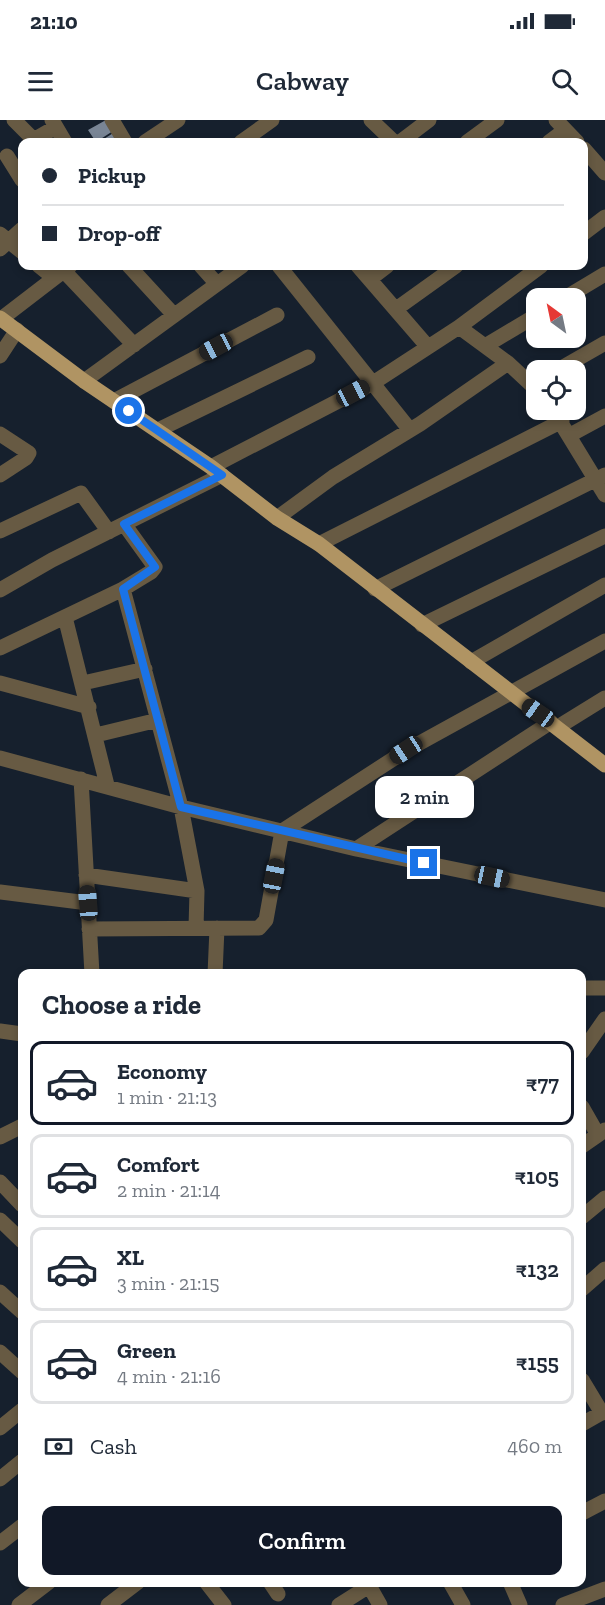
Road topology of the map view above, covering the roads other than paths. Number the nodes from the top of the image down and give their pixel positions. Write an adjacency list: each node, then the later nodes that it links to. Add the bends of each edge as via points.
1 (14, 120): 10 (street)
2 (112, 120): 13 (street)
3 (272, 120): 15 (street)
4 (371, 120): 16 (street)
5 (429, 120): 17 (street)
6 (497, 120): 18 (street)
7 (175, 121): 14 (street)
8 (54, 124): 11 (street); 12 (street)
9 (561, 125): 19 (street); 20 (street)
10 (26, 138)
11 (36, 138)
12 (63, 138)
13 (123, 138)
14 (151, 138)
15 (247, 138)
16 (390, 138)
17 (405, 138)
18 (472, 138)
19 (552, 138)
20 (573, 138)
21 (18, 149): 22 (street)
22 (3, 158): 23 (street)
23 (18, 175)
24 (605, 217): 25 (street)
25 (588, 230)
26 (18, 232): 27 (street)
27 (3, 241): 28 (street)
28 (18, 250)
29 (133, 270): 43 (street)
30 (205, 270): 40 (street)
31 (236, 270): 40 (street)
32 (282, 270): 59 (street)
33 (362, 270): 39 (street)
34 (382, 270): 39 (street)
35 (450, 270): 42 (street)
36 (536, 270): 47 (street)
37 (63, 271): 45 (street); 50 (street)
38 (605, 274): 41 (street)
39 (370, 279): 42 (street)
40 (217, 284): 43 (street)
41 (582, 288)
42 (396, 309): 52 (street)
43 (174, 315): 50 (street)
44 (277, 315): 60 (street)
45 (1, 318): 48 (main road)
46 (526, 322): 51 (street)
47 (459, 327): 51 (street); 52 (street)
48 (17, 330): 53 (street); 58 (main road)
49 (605, 343): 55 (street)
50 (134, 345): 58 (street)
51 (485, 346): 56 (street)
52 (428, 347): 59 (street)
53 (0, 356)
54 (308, 357): 64 (street)
55 (575, 360)
56 (508, 363): 57 (street); 65 (street)
57 (526, 378)
58 (84, 381): 60 (main road)
59 (373, 383): 65 (street); 68 (street)
60 (114, 401): 64 (main road)
61 (605, 416): 67 (street)
62 (548, 420): 77 (street)
63 (560, 420): 67 (street)
64 (158, 430): 68 (main road)
65 (410, 430): 72 (street, via 333,477)
66 (0, 434): 69 (street, via 29,453)
67 (570, 435): 70 (street)
68 (217, 471): 72 (main road); 73 (street)
69 (0, 475)
70 (601, 477): 71 (street); 80 (street)
71 (605, 495)
72 (277, 518): 77 (main road)
73 (124, 524): 75 (street); 79 (street, via 155,567)
74 (0, 531): 75 (street, via 81,493)
75 (109, 532): 81 (street)
76 (605, 536): 83 (street)
77 (319, 544): 80 (main road)
78 (605, 585): 86 (street)
79 (123, 589): 82 (street); 87 (street)
80 (375, 589): 83 (main road)
81 (0, 590)
82 (65, 617): 85 (street); 89 (street)
83 (423, 625): 86 (main road)
84 (605, 641): 90 (street)
85 (0, 648)
86 (471, 662): 90 (main road)
87 (145, 669): 89 (street); 93 (street)
88 (0, 683): 92 (street)
89 (83, 683): 92 (street)
90 (511, 694): 94 (main road); 101 (street, via 406,750)
91 (605, 698): 94 (street)
92 (89, 707): 95 (street)
93 (158, 720): 95 (street); 100 (street)
94 (555, 725): 97 (main road); 102 (street)
95 (96, 735): 99 (street)
96 (0, 758): 98 (street)
97 (605, 765)
98 (81, 779): 99 (street); 103 (street)
99 (107, 785): 100 (street)
100 (181, 807): 101 (street); 104 (street)
101 (282, 831): 102 (street); 109 (street, via 264,923 256,928)
102 (356, 849): 106 (street)
103 (86, 875): 104 (street); 107 (street)
104 (197, 891): 108 (street)
105 (0, 892): 107 (street)
106 (605, 900)
107 (88, 903): 110 (street)
108 (196, 928): 109 (street); 110 (street)
109 (217, 928): 112 (street)
110 (89, 929): 111 (street)
111 (92, 969)
112 (215, 969)
113 (586, 988): 114 (street)
114 (605, 988)
115 (605, 1019): 118 (street)
116 (0, 1031): 117 (street)
117 (18, 1033)
118 (586, 1046)
119 (586, 1112): 121 (street)
120 (18, 1128): 122 (street)
121 (602, 1133): 123 (street)
122 (0, 1137)
123 (586, 1143)
124 (0, 1182): 126 (street)
125 (605, 1198): 127 (street)
126 (18, 1201)
127 (586, 1215)
128 (0, 1220): 129 (street)
129 (18, 1237)
130 (605, 1269): 131 (street)
131 (586, 1286)
132 (0, 1292): 133 (street)
133 (18, 1308)
134 (0, 1352): 135 (street)
135 (18, 1368)
136 (586, 1386): 137 (street)
137 (603, 1412): 139 (street)
138 (18, 1413): 140 (street)
139 (586, 1422)
140 (0, 1428)
141 (18, 1464): 142 (street)
142 (0, 1479)
143 (605, 1501): 144 (street)
144 (586, 1512)
145 (18, 1529): 146 (street)
146 (0, 1544)
147 (42, 1587): 155 (street)
148 (131, 1587): 156 (street)
149 (210, 1587): 157 (street)
150 (364, 1587): 158 (street)
151 (370, 1587): 159 (street)
152 (453, 1587): 160 (street)
153 (512, 1587): 161 (street)
154 (603, 1594): 162 (street)
155 (19, 1605)
156 (108, 1605)
157 (224, 1605)
158 (339, 1605)
159 (381, 1605)
160 (463, 1605)
161 (520, 1605)
162 (563, 1605)

